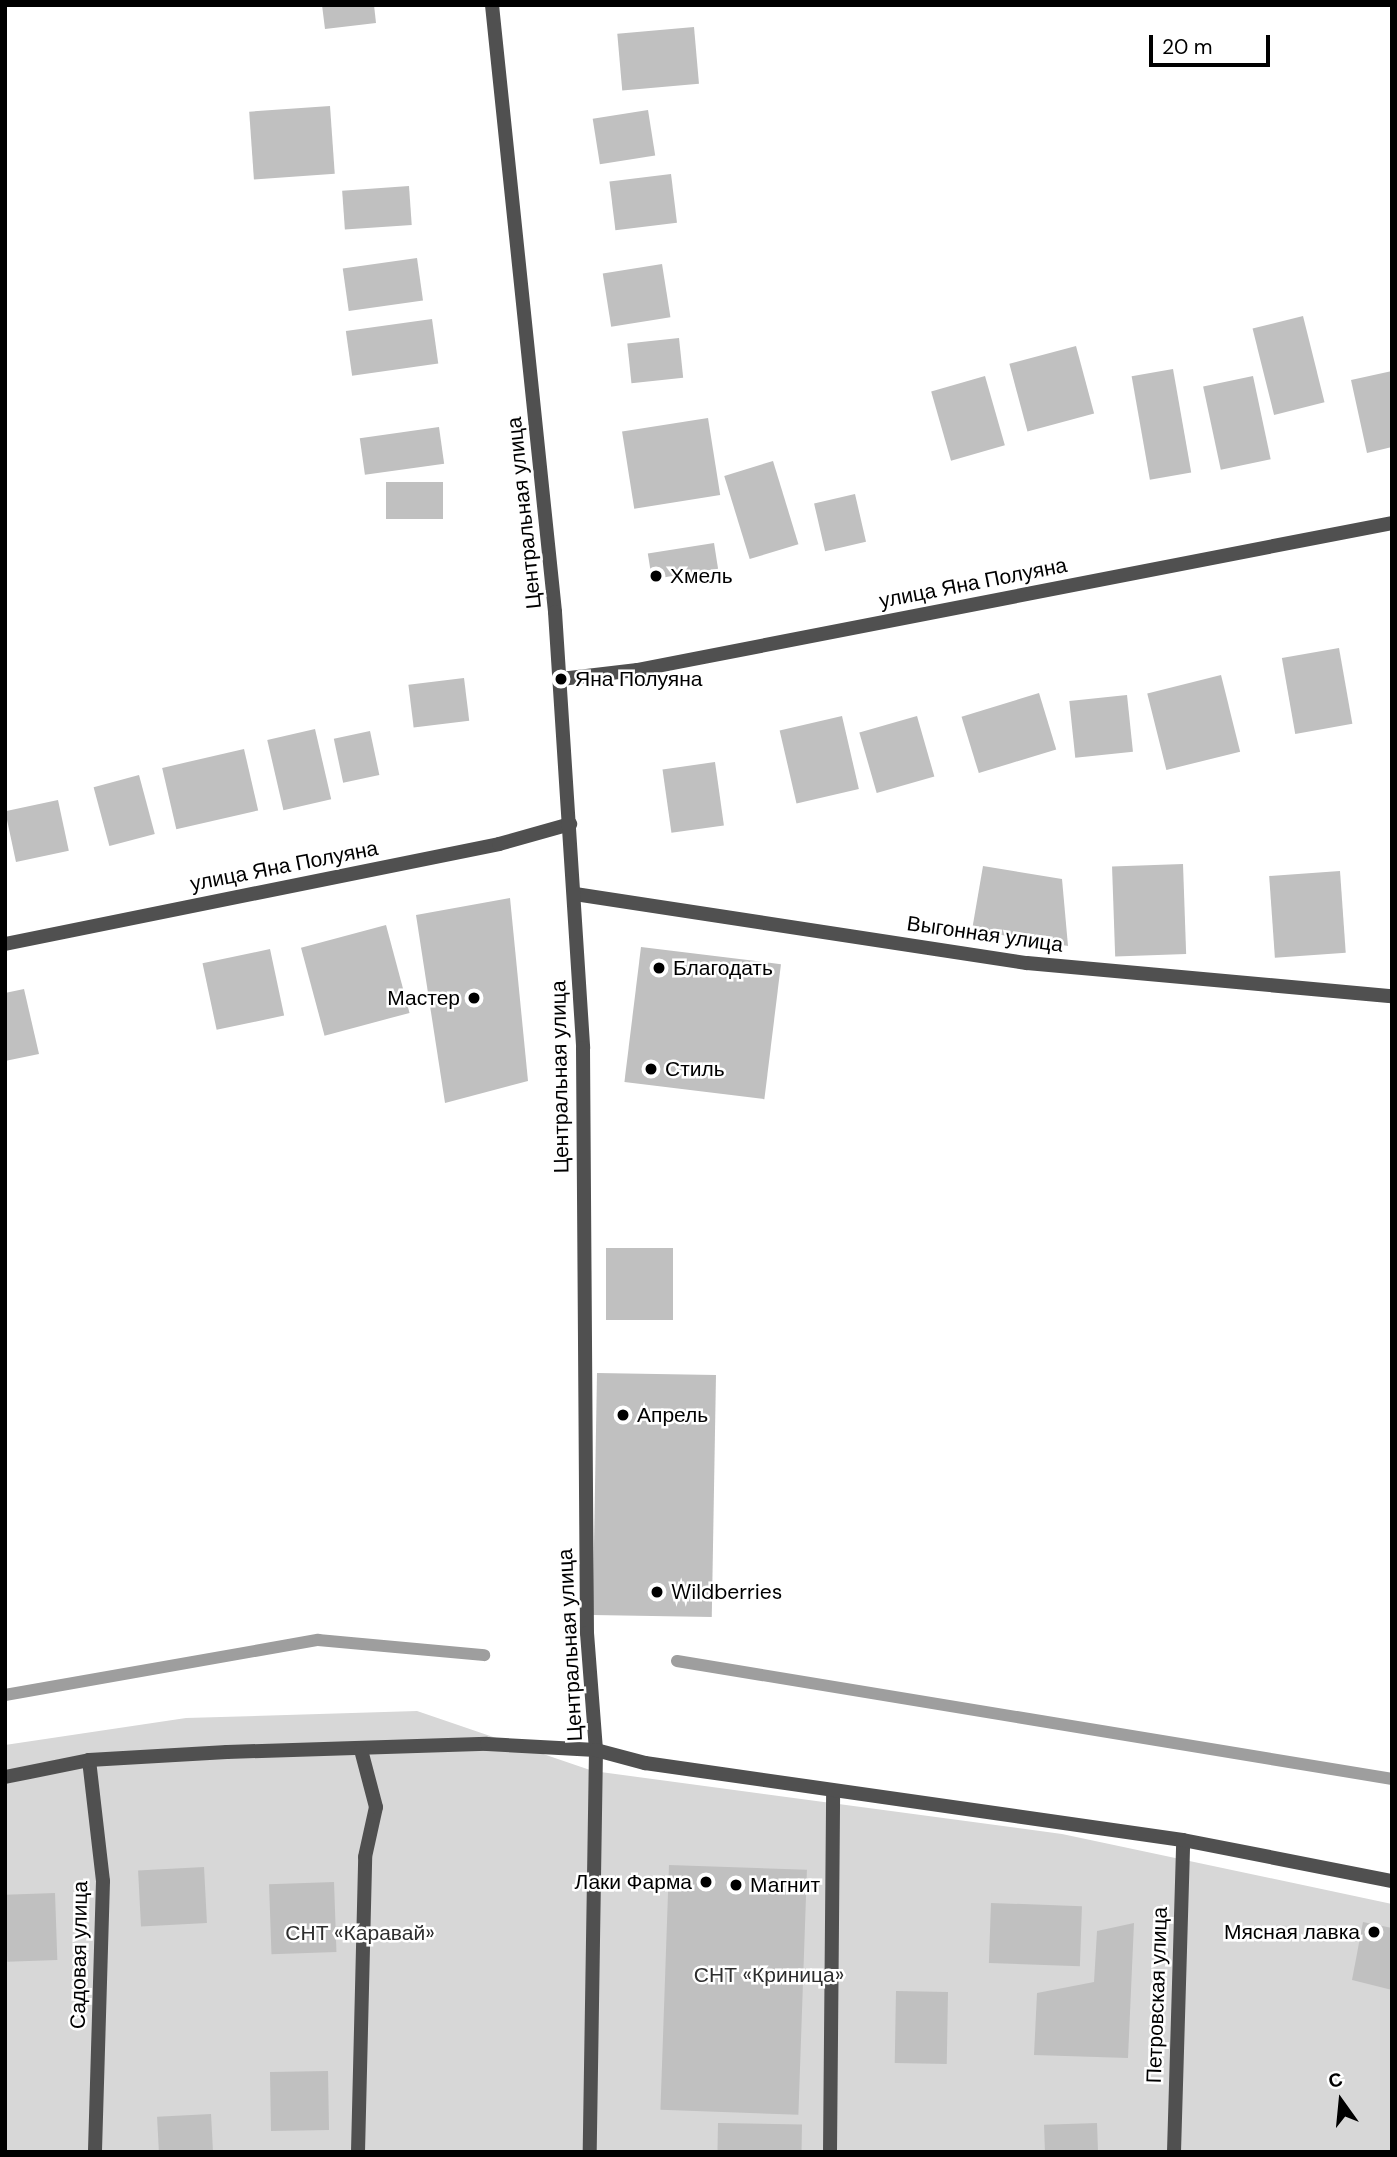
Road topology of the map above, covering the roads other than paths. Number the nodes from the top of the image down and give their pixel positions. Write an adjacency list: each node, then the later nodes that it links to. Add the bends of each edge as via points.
1 (492, 5): 3 (street, Центральная улица)
2 (1392, 523): 3 (street, улица Яна Полуяна, via 637,670)
3 (561, 679): 4 (street, Центральная улица)
4 (570, 824): 5 (street, Центральная улица); 6 (street, улица Яна Полуяна, via 499,844)
5 (575, 894): 7 (street, Выгонная улица, via 1027,963); 9 (street, Центральная улица, via 583,1048 587,1633)
6 (5, 944)
7 (1392, 996)
8 (361, 1749): 9 (street, via 487,1744); 10 (street); 16 (street, via 376,1807 365,1857)
9 (596, 1750): 12 (street, via 645,1763); 17 (street, Центральная улица)
10 (89, 1760): 11 (street); 15 (street, Садовая улица, via 103,1881)
11 (5, 1777)
12 (832, 1791): 13 (street); 18 (street)
13 (1183, 1840): 14 (street); 19 (street, Петровская улица)
14 (1392, 1881)
15 (95, 2152)
16 (358, 2152)
17 (590, 2152)
18 (830, 2152)
19 (1174, 2152)

